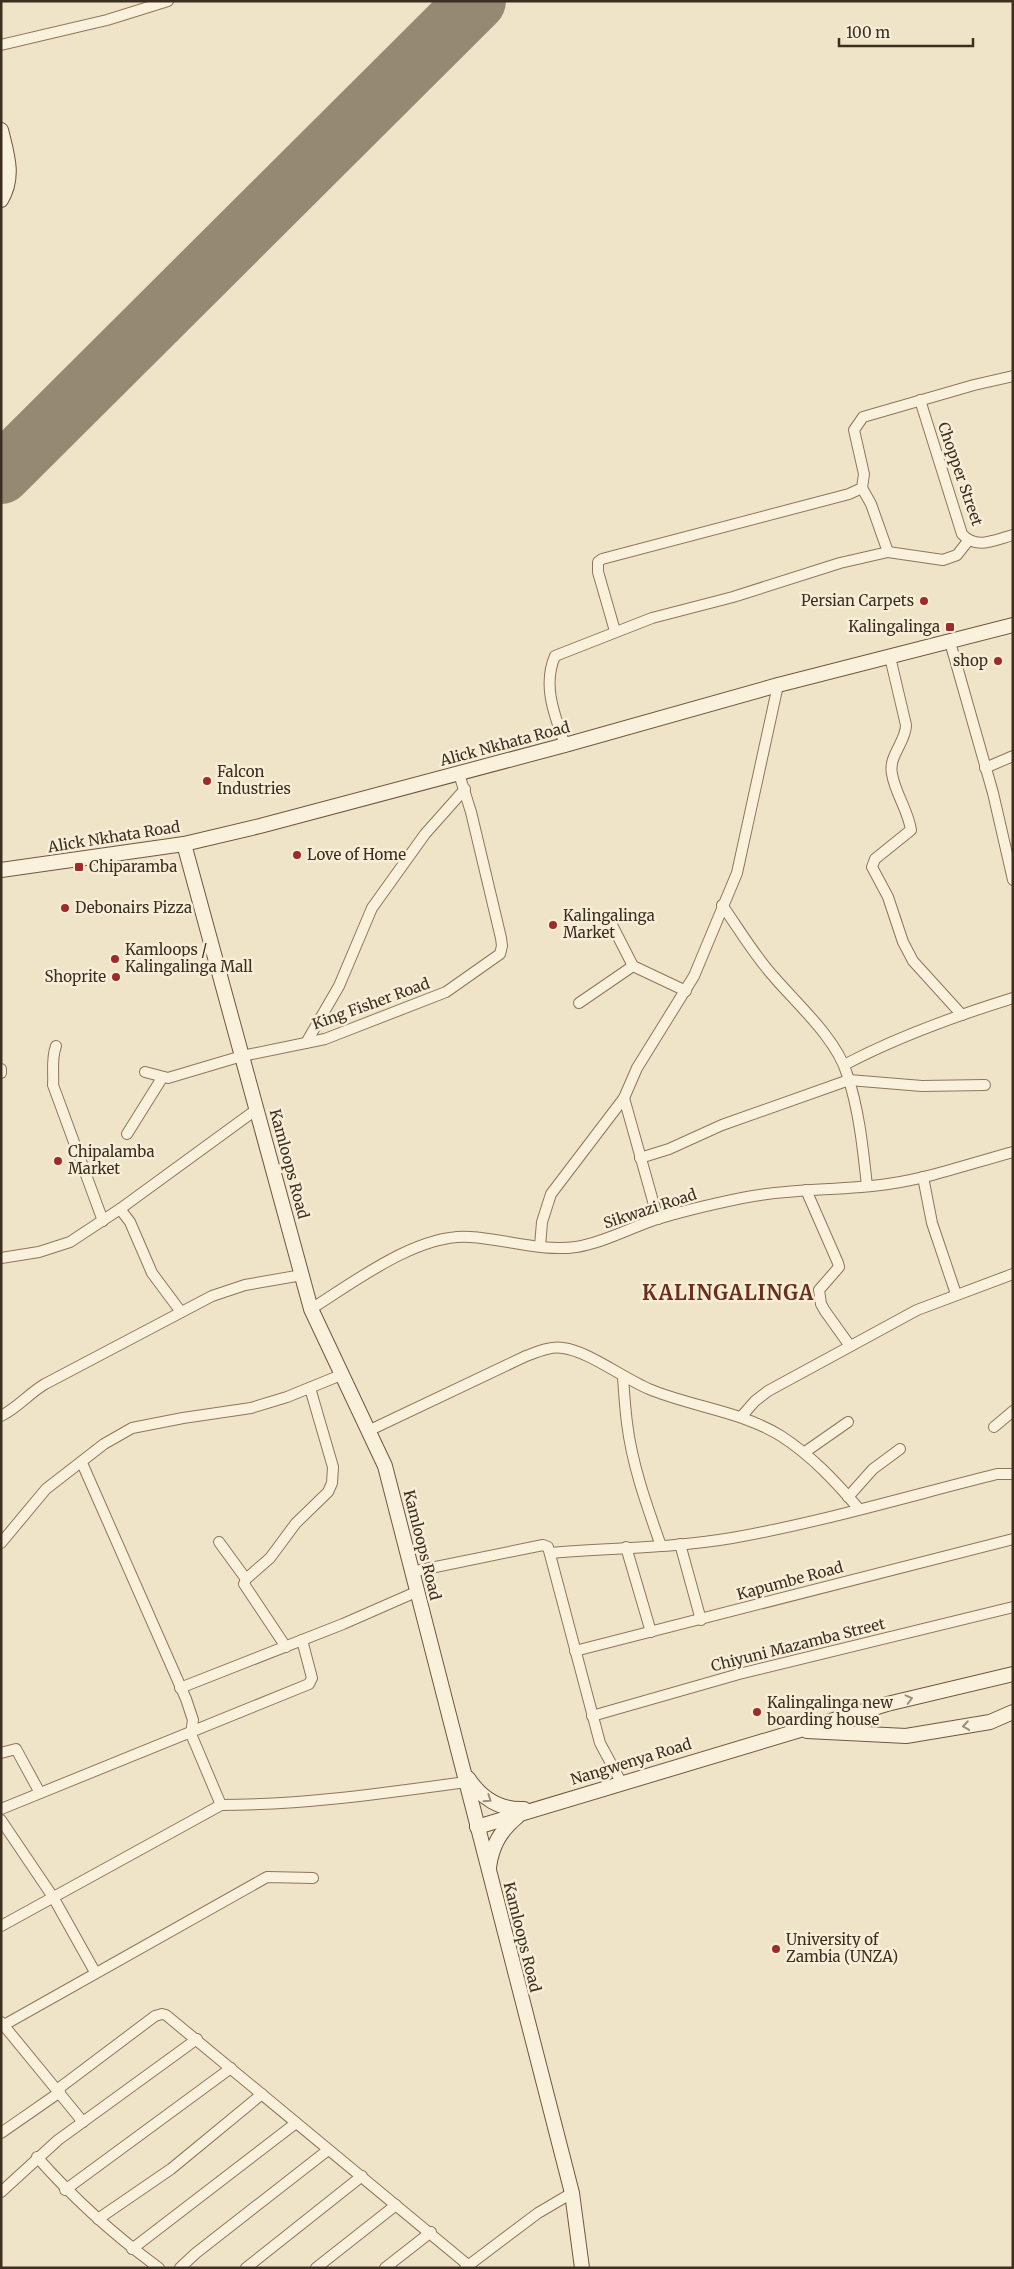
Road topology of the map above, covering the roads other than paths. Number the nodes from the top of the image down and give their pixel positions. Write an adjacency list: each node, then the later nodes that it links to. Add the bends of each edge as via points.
1 (168, 1): 2 (street, via 107,20)
2 (1, 45)
3 (1, 130): 4 (main road, via 10,171)
4 (1, 200)
5 (1013, 376): 6 (street)
6 (920, 400): 7 (street, via 875,412 857,423 854,430 864,474); 9 (street, Chopper Street, via 962,534)
7 (862, 488): 10 (street); 12 (street, via 607,556 598,562 598,572)
8 (1013, 535): 9 (street, Chopper Street, via 978,544)
9 (968, 541): 10 (street, via 958,555 943,560)
10 (888, 552): 12 (street, via 840,563)
11 (1013, 625): 13 (main road, Alick Nkhata Road)
12 (615, 631): 16 (street, via 556,656 552,665 549,682 551,703)
13 (950, 642): 14 (main road, Alick Nkhata Road); 18 (street)
14 (890, 657): 15 (main road, Alick Nkhata Road); 31 (street, via 906,731 891,773 911,830 879,855 872,867 888,897 910,956)
15 (778, 685): 16 (main road, Alick Nkhata Road); 25 (street, via 739,867)
16 (565, 745): 19 (main road, Alick Nkhata Road)
17 (1013, 756): 18 (street)
18 (986, 768): 22 (street)
19 (459, 774): 20 (street); 21 (main road, Alick Nkhata Road)
20 (464, 789): 32 (street, via 425,834 372,908 339,986); 32 (street, King Fisher Road, via 501,938 500,954 446,992 334,1036)
21 (184, 844): 23 (main road, Alick Nkhata Road); 34 (main road, Kamloops Road)
22 (1009, 851): 24 (street)
23 (1, 870)
24 (1013, 880)
25 (722, 906): 28 (street); 35 (street, via 772,976 822,1032)
26 (611, 923): 27 (street)
27 (633, 966): 28 (street); 30 (street)
28 (686, 991): 42 (street, via 637,1068)
29 (1013, 998): 31 (street)
30 (579, 1004)
31 (962, 1015): 35 (street)
32 (306, 1043): 34 (street, King Fisher Road)
33 (56, 1046): 52 (street, via 52,1056 53,1086)
34 (242, 1056): 39 (street, King Fisher Road); 43 (main road, Kamloops Road)
35 (844, 1065): 40 (street)
36 (1, 1069): 38 (street)
37 (145, 1072): 39 (street)
38 (1, 1073)
39 (162, 1078): 44 (street)
40 (849, 1080): 41 (street, via 922,1086); 46 (street); 48 (street)
41 (986, 1085)
42 (624, 1098): 46 (street); 53 (street, via 551,1194 542,1222)
43 (257, 1109): 50 (street); 56 (main road, Kamloops Road)
44 (126, 1134)
45 (1013, 1152): 47 (street, Sikwazi Road)
46 (640, 1158): 51 (street)
47 (923, 1177): 48 (street, Sikwazi Road); 57 (street, via 932,1223)
48 (867, 1186): 49 (street, Sikwazi Road)
49 (806, 1190): 51 (street, Sikwazi Road, via 742,1198); 60 (street, via 839,1267 819,1290 821,1304)
50 (120, 1209): 52 (street); 59 (street, via 130,1222 152,1273)
51 (658, 1219): 53 (street, Sikwazi Road, via 587,1245)
52 (102, 1221): 54 (street, via 56,1248)
53 (540, 1246): 58 (street, Sikwazi Road, via 468,1237 431,1242 356,1280)
54 (1, 1258)
55 (1013, 1274): 57 (street)
56 (302, 1275): 58 (main road, Kamloops Road); 59 (street, via 223,1292)
57 (956, 1294): 60 (street, via 917,1310)
58 (311, 1309): 61 (main road, Kamloops Road)
59 (181, 1312): 65 (street, via 44,1384 20,1405)
60 (850, 1346): 66 (street, via 768,1391)
61 (341, 1375): 63 (street); 69 (main road, Kamloops Road)
62 (623, 1377): 66 (street, via 649,1389); 69 (street, via 579,1353 562,1348 546,1349); 80 (street, via 630,1439 645,1501)
63 (310, 1388): 72 (street, via 251,1408 132,1428 109,1441); 84 (street, via 333,1466 332,1482 328,1492 296,1523 262,1567)
64 (1013, 1411): 68 (street)
65 (1, 1416)
66 (741, 1417): 71 (street)
67 (848, 1422): 71 (street)
68 (994, 1426)
69 (368, 1431): 83 (main road, Kamloops Road, via 385,1466)
70 (900, 1449): 74 (street, via 873,1469)
71 (806, 1452): 74 (street)
72 (82, 1463): 78 (street, via 38,1496); 93 (street)
73 (1013, 1474): 75 (street, via 998,1474)
74 (848, 1497): 75 (street)
75 (859, 1509): 79 (street, via 757,1533)
76 (1013, 1539): 87 (street, Kapumbe Road)
77 (219, 1542): 84 (street)
78 (1, 1543)
79 (680, 1544): 80 (street); 87 (street)
80 (662, 1546): 81 (street)
81 (626, 1548): 82 (street); 88 (street)
82 (551, 1553): 83 (street, via 543,1545); 91 (street)
83 (411, 1572): 85 (main road, Kamloops Road)
84 (246, 1579): 90 (street, via 247,1590)
85 (416, 1592): 89 (street); 99 (main road, Kamloops Road)
86 (1013, 1607): 95 (street, Chiyuni Mazamba Street, via 739,1674)
87 (701, 1620): 88 (street, Kapumbe Road)
88 (651, 1632): 91 (street, Kapumbe Road)
89 (302, 1640): 90 (street); 97 (street, via 312,1678 309,1684)
90 (286, 1647): 93 (street)
91 (575, 1651): 95 (street)
92 (1013, 1674): 96 (main road, Nangwenya Road, one-way to 92, via 887,1704)
93 (180, 1688): 97 (street, via 193,1720)
94 (1013, 1712): 96 (main road, Nangwenya Road, one-way to 96, via 990,1722 906,1736)
95 (592, 1716): 101 (street, via 600,1743)
96 (794, 1731): 101 (main road, Nangwenya Road)
97 (191, 1734): 102 (street); 103 (street)
98 (1, 1753): 102 (street, via 16,1748)
99 (461, 1761): 100 (main road, Kamloops Road); 105 (main road, one-way to 105, via 468,1779 480,1794 514,1810)
100 (466, 1782): 103 (street, via 322,1799); 107 (main road, Kamloops Road)
101 (621, 1782): 105 (main road, Nangwenya Road)
102 (40, 1792): 104 (street)
103 (221, 1805): 110 (street)
104 (1, 1809)
105 (532, 1809): 107 (main road, Nangwenya Road); 108 (main road, via 506,1826 494,1846)
106 (1, 1820): 110 (street)
107 (477, 1826): 108 (main road, Kamloops Road)
108 (488, 1869): 126 (main road, Kamloops Road)
109 (313, 1878): 112 (street, via 268,1877)
110 (53, 1897): 111 (street); 112 (street)
111 (1, 1926)
112 (95, 1972): 113 (street)
113 (3, 2023): 116 (street)
114 (197, 2040): 115 (street); 116 (street, via 166,2015 159,2014); 118 (street)
115 (231, 2068): 117 (street); 124 (street)
116 (59, 2091): 118 (street); 120 (street)
117 (262, 2094): 119 (street); 128 (street, via 171,2169)
118 (83, 2122): 122 (street)
119 (296, 2123): 121 (street); 130 (street)
120 (1, 2133)
121 (328, 2150): 123 (street); 133 (street, via 196,2252)
122 (37, 2157): 124 (street); 125 (street)
123 (362, 2176): 127 (street); 134 (street)
124 (66, 2190): 128 (street)
125 (1, 2192)
126 (572, 2193): 131 (street, via 550,2204); 137 (main road, Kamloops Road)
127 (396, 2205): 129 (street); 135 (street)
128 (98, 2219): 130 (street)
129 (431, 2232): 131 (street); 136 (street)
130 (132, 2248): 132 (street)
131 (467, 2266)
132 (159, 2268)
133 (180, 2268)
134 (246, 2268)
135 (316, 2268)
136 (385, 2268)
137 (582, 2268)

